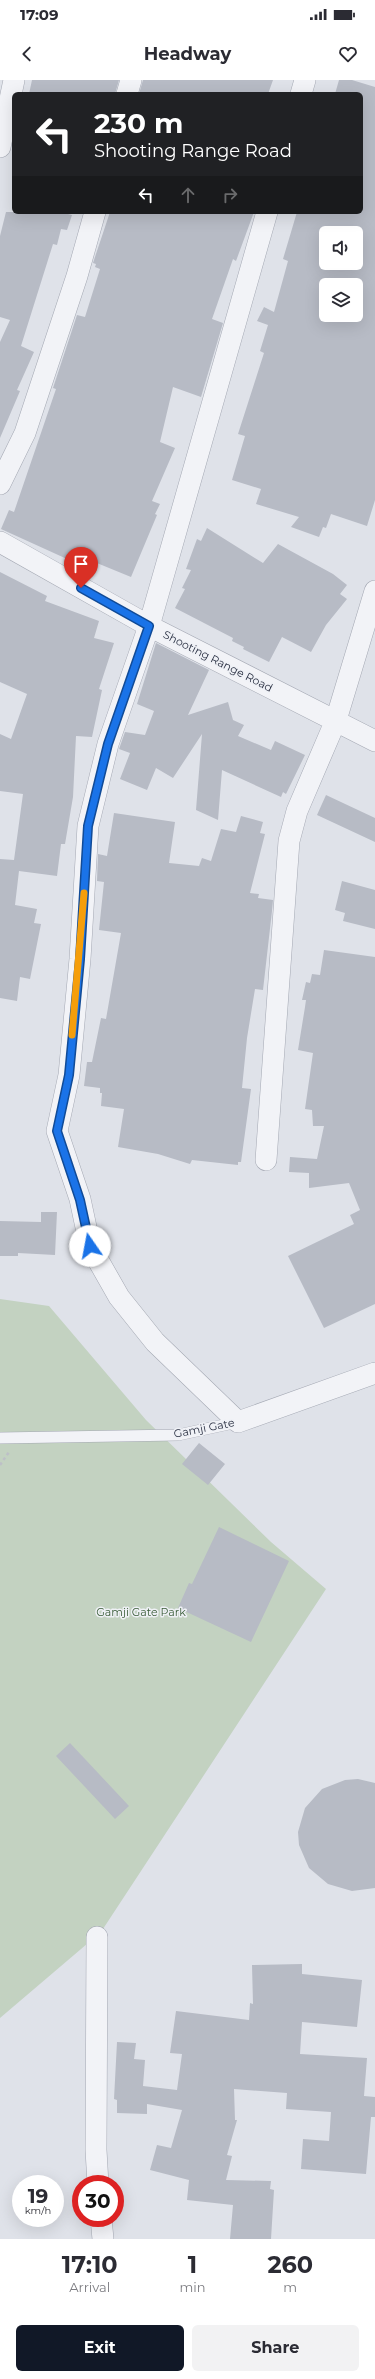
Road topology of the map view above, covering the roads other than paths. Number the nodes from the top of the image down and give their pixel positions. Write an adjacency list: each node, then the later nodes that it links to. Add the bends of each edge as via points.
1 (14, 80): 6 (street)
2 (131, 80): 4 (street)
3 (305, 80): 5 (street)
4 (128, 92)
5 (302, 92)
6 (0, 147)
7 (94, 214): 9 (street, via 77,276 25,433)
8 (266, 214): 12 (street)
9 (0, 484)
10 (0, 542): 12 (street, Shooting Range Road)
11 (375, 591): 13 (street)
12 (149, 626): 13 (street, Shooting Range Road); 17 (street, via 108,744 88,826 70,1067 57,1131 80,1200 90,1246 119,1297 155,1342)
13 (336, 720): 14 (street, Shooting Range Road); 15 (street, via 297,811 289,841)
14 (375, 741)
15 (266, 1160)
16 (375, 1373): 17 (street, Gamji Gate)
17 (238, 1422): 18 (lane, Gamji Gate, via 178,1435)
18 (0, 1438)
19 (97, 1937): 20 (street)
20 (97, 2175)
21 (102, 2227): 22 (street)
22 (103, 2239)

